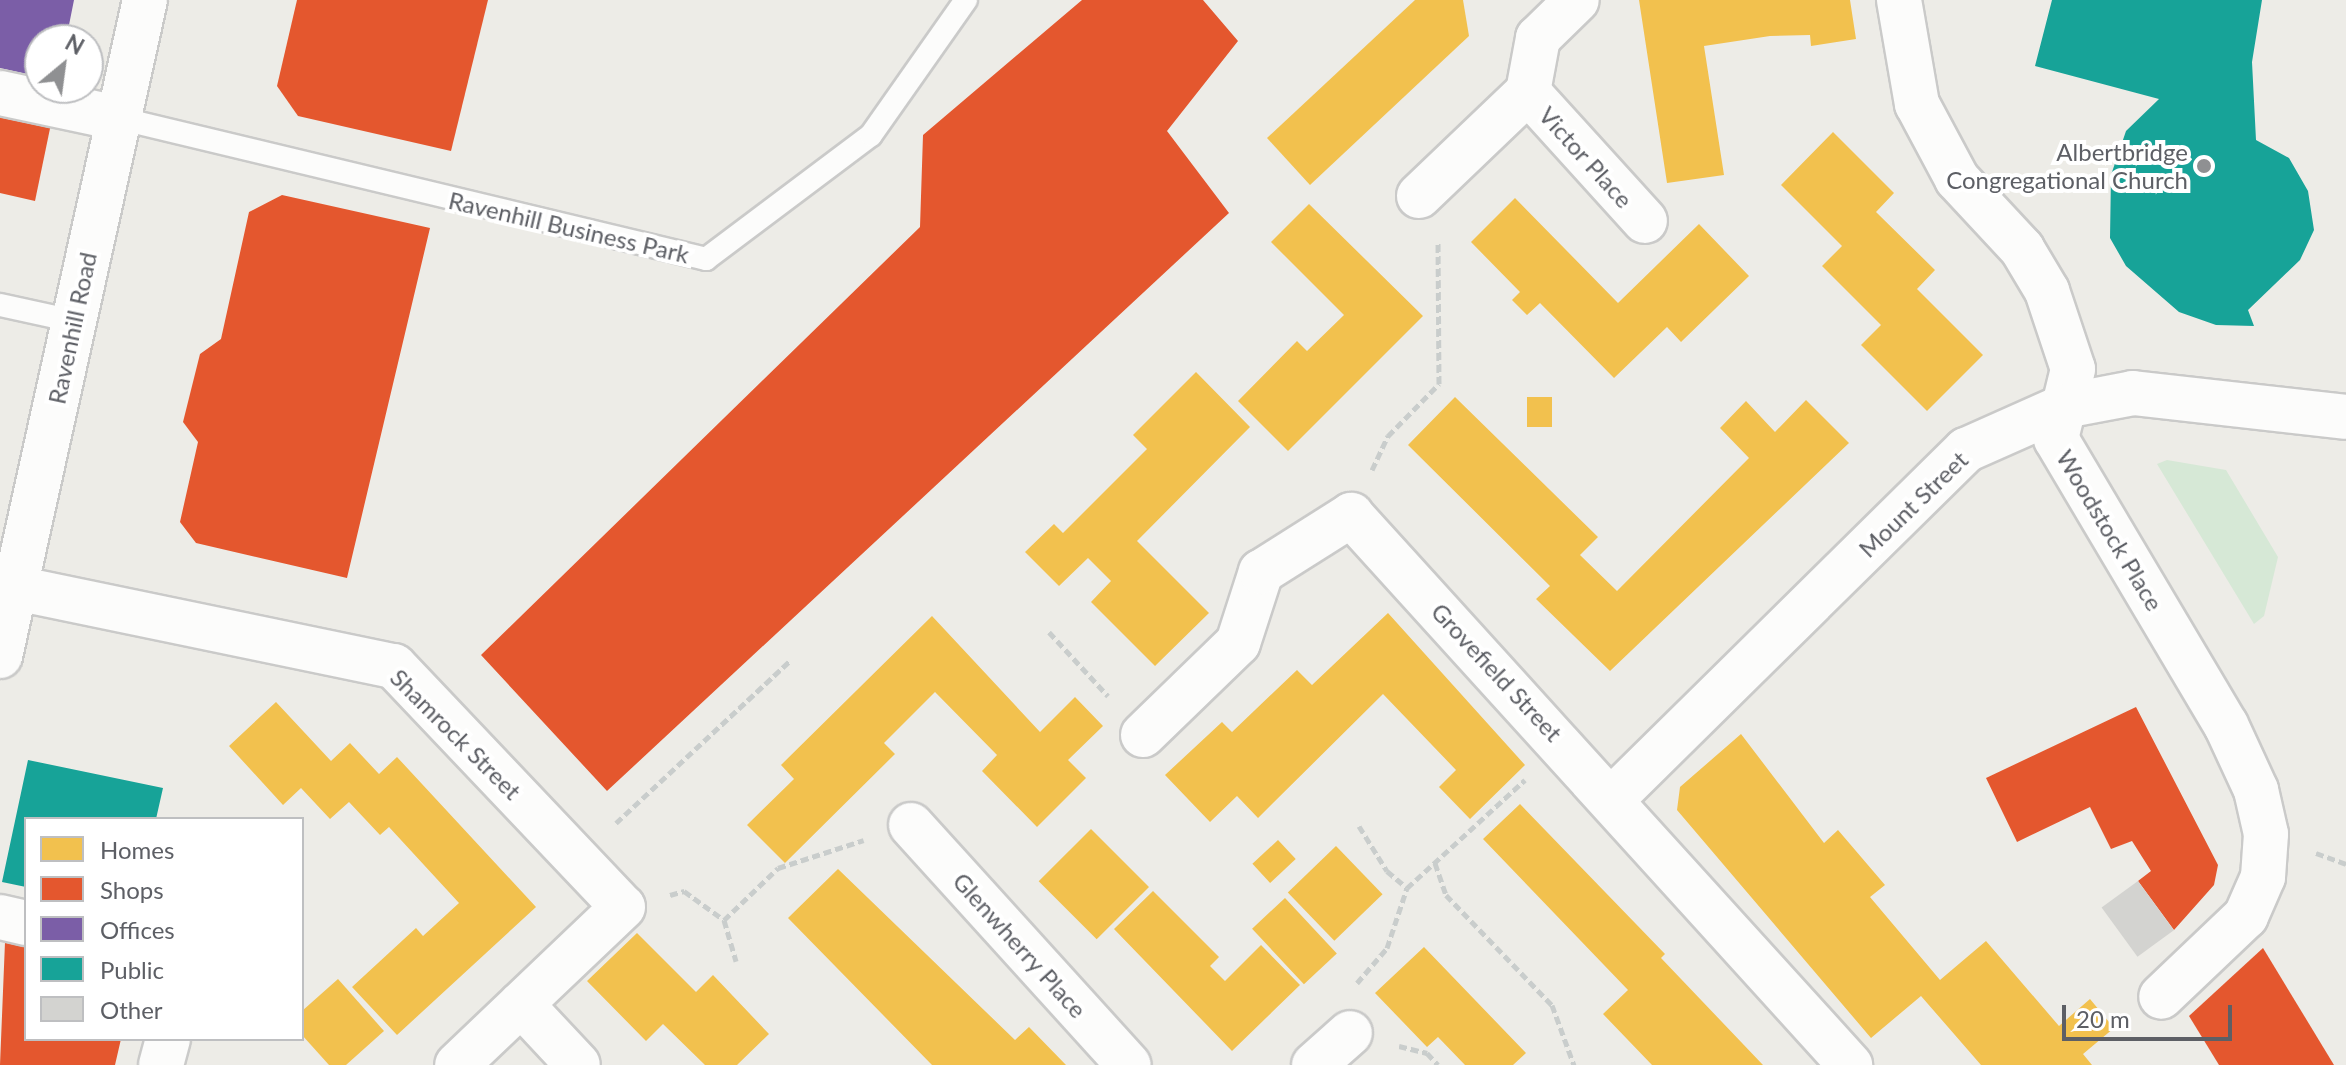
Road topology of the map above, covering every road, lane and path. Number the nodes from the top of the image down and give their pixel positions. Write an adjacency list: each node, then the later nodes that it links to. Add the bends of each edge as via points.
1 (145, 0): 7 (street, Ravenhill Road)
2 (966, 0): 7 (lane, Ravenhill Business Park, via 871,135 706,259)
3 (1577, 0): 5 (street, Victor Place, via 1538,38)
4 (1899, 0): 12 (street, Woodstock Place, via 1917,104 1957,179 2022,249 2047,291 2073,369)
5 (1528, 92): 8 (street, Victor Place); 9 (street, Victor Place)
6 (0, 93): 7 (street)
7 (118, 118): 11 (street, Ravenhill Road)
8 (1419, 196): 14 (path, via 1442,251 1439,384 1388,436)
9 (1645, 221)
10 (0, 305): 11 (lane)
11 (74, 321): 15 (street, Ravenhill Road)
12 (2065, 406): 13 (street, Mount Street, via 2133,393); 21 (street, Mount Street, via 1966,450); 32 (street, Woodstock Place, via 2056,439 2226,725 2256,790 2266,834 2263,877 2246,916)
13 (2346, 417)
14 (1351, 515): 19 (street, via 1261,572 1238,643); 20 (street, Grovefield Street)
15 (16, 588): 17 (street, Ravenhill Road); 24 (street, Shamrock Street, via 394,666)
16 (1049, 632): 19 (path)
17 (0, 656)
18 (790, 661): 24 (path)
19 (1143, 735)
20 (1564, 744): 21 (street, Grovefield Street); 25 (path)
21 (1613, 798): 42 (street, Grovefield Street)
22 (911, 825): 29 (path, via 778,868); 39 (street, Glenwherry Place)
23 (1359, 826): 26 (path, via 1387,871)
24 (578, 860): 27 (street, Shamrock Street)
25 (1435, 862): 26 (path); 41 (path, via 1446,895 1552,1005)
26 (1407, 888): 34 (path, via 1387,948 1357,979)
27 (623, 907): 29 (path, via 684,891); 33 (street)
28 (0, 917): 30 (street)
29 (724, 920): 31 (path)
30 (24, 923)
31 (736, 961)
32 (2161, 997)
33 (521, 1004): 37 (street); 38 (street)
34 (1350, 1033): 40 (street)
35 (167, 1041): 36 (street)
36 (161, 1065)
37 (457, 1065)
38 (578, 1065)
39 (1129, 1065)
40 (1314, 1065)
41 (1574, 1065)
42 (1850, 1065)

